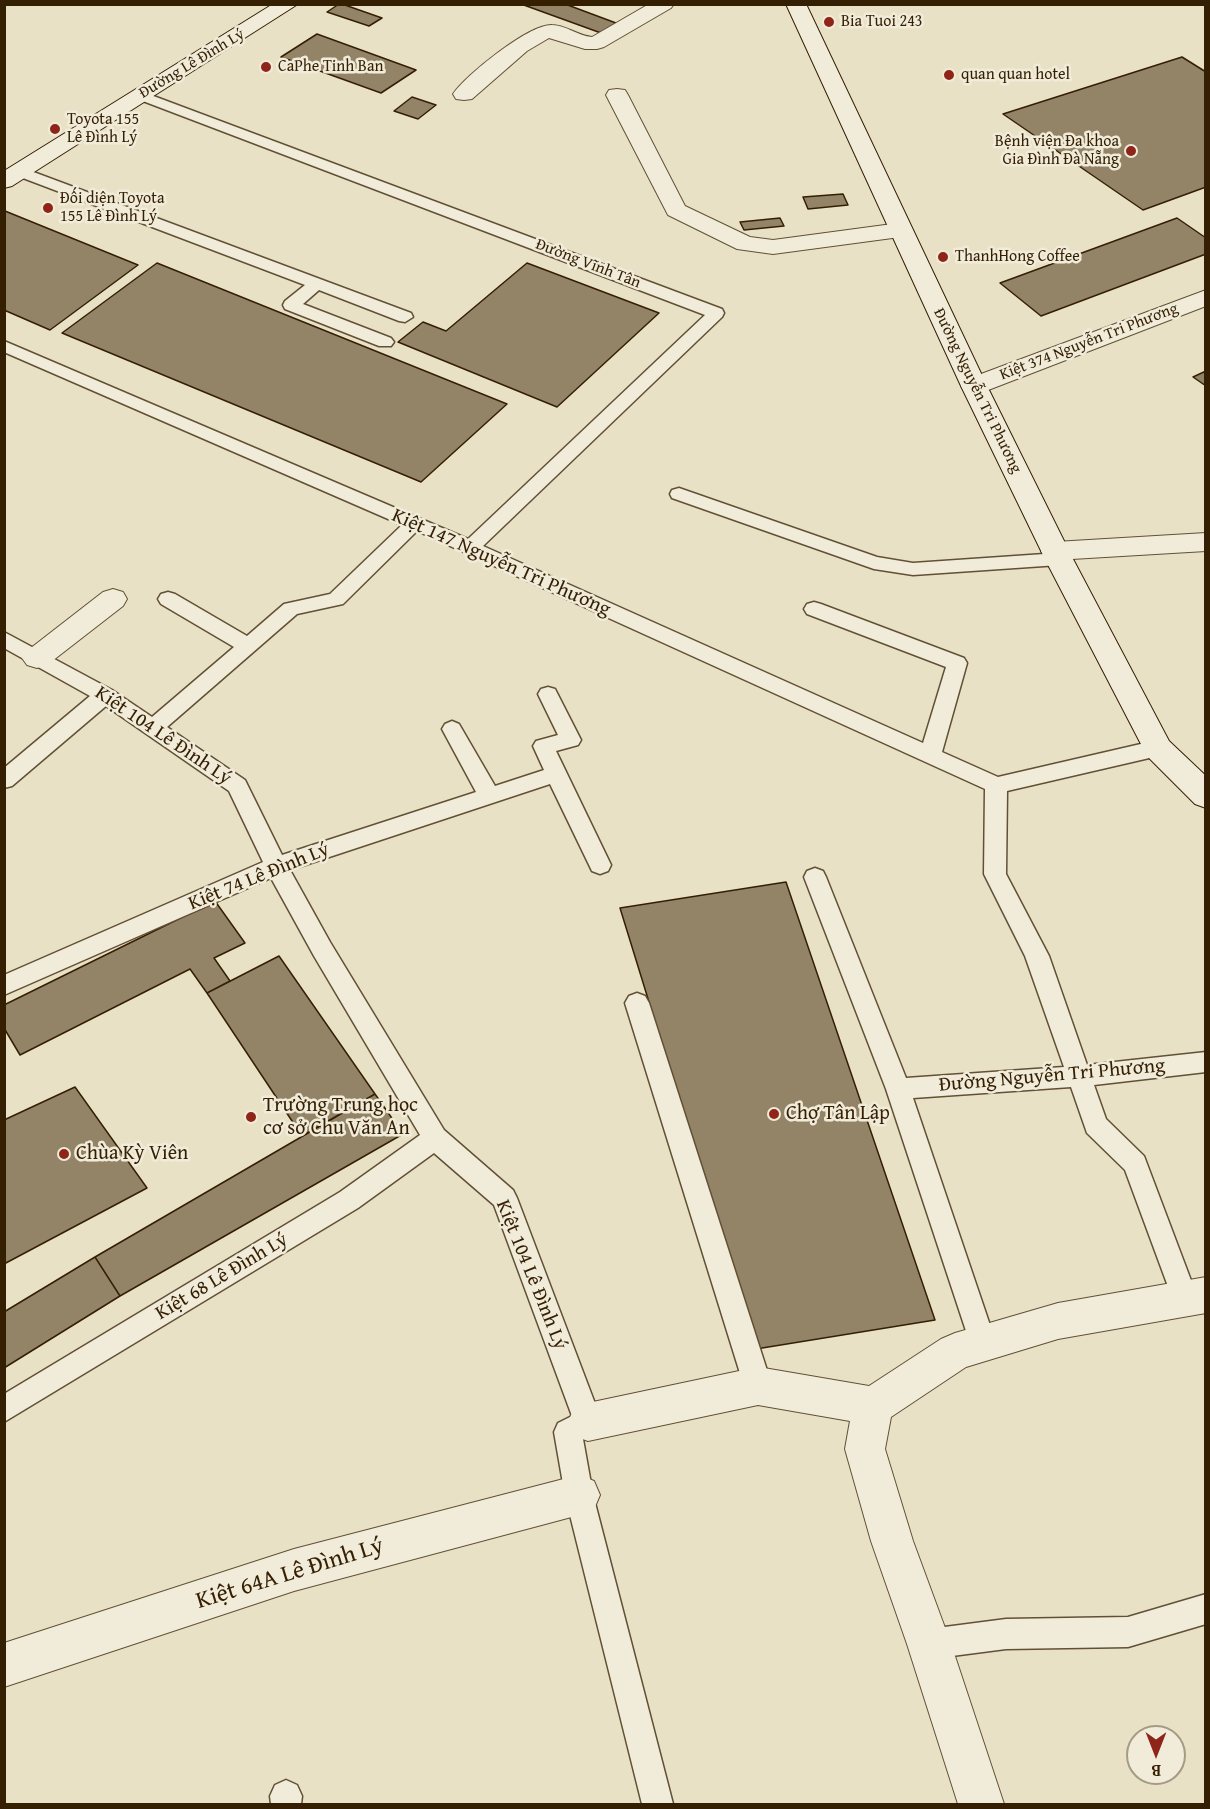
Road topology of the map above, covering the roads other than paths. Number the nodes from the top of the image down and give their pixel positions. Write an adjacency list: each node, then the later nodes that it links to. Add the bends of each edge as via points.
1 (288, 4): 5 (street, Đường Lê Đình Lý)
2 (664, 4): 4 (street, via 597,43 584,44 553,31 536,34)
3 (796, 4): 8 (street, Đường Nguyễn Tri Phương)
4 (464, 94)
5 (140, 95): 7 (street, Đường Lê Đình Lý); 18 (lane, Đường Vĩnh Tân, via 716,313)
6 (617, 95): 8 (street, via 676,210 745,244 773,247)
7 (12, 176): 9 (lane)
8 (900, 230): 14 (street, Đường Nguyễn Tri Phương)
9 (318, 283): 11 (lane); 12 (lane, via 291,305)
10 (1206, 297): 14 (street, Kiệt 374 Nguyễn Tri Phương)
11 (405, 317)
12 (385, 342)
13 (4, 346): 16 (lane, Kiệt 147 Nguyễn Tri Phương)
14 (974, 386): 19 (street, Đường Nguyễn Tri Phương)
15 (679, 495): 19 (lane, via 874,563 914,569)
16 (415, 523): 18 (lane, Kiệt 147 Nguyễn Tri Phương); 24 (lane, via 336,599 291,609)
17 (1206, 542): 19 (street)
18 (469, 549): 31 (lane, Kiệt 147 Nguyễn Tri Phương)
19 (1057, 555): 30 (street, Đường Nguyễn Tri Phương)
20 (113, 599): 25 (street)
21 (168, 600): 24 (lane)
22 (814, 609): 31 (lane, via 957,663)
23 (4, 639): 25 (lane, Kiệt 104 Lê Đình Lý)
24 (248, 646): 28 (lane)
25 (37, 658): 27 (lane, Kiệt 104 Lê Đình Lý)
26 (548, 694): 32 (lane, via 571,740 543,746)
27 (105, 695): 28 (lane, Kiệt 104 Lê Đình Lý); 33 (lane)
28 (153, 728): 38 (lane, Kiệt 104 Lê Đình Lý, via 237,786)
29 (452, 729): 36 (lane)
30 (1158, 748): 34 (lane); 35 (street, Đường Nguyễn Tri Phương)
31 (930, 756): 34 (lane, Kiệt 147 Nguyễn Tri Phương)
32 (556, 774): 36 (lane, Kiệt 74 Lê Đình Lý); 37 (lane)
33 (4, 780)
34 (996, 785): 43 (lane, via 995,874 1037,956)
35 (1206, 795)
36 (490, 797): 38 (lane, Kiệt 74 Lê Đình Lý)
37 (600, 865)
38 (276, 866): 40 (lane, Kiệt 74 Lê Đình Lý); 45 (lane, Kiệt 104 Lê Đình Lý, via 321,949)
39 (816, 877): 44 (lane)
40 (4, 986)
41 (637, 1003): 48 (lane)
42 (1206, 1062): 43 (lane, Đường Nguyễn Tri Phương)
43 (1079, 1076): 44 (lane, Đường Nguyễn Tri Phương); 46 (lane, via 1096,1125 1135,1164)
44 (898, 1089): 47 (lane)
45 (435, 1138): 50 (lane, Kiệt 68 Lê Đình Lý, via 350,1200); 51 (lane, Kiệt 104 Lê Đình Lý, via 504,1198)
46 (1195, 1297): 47 (street, via 1058,1322)
47 (983, 1343): 49 (street, via 955,1352)
48 (758, 1386): 49 (street); 51 (street)
49 (873, 1406): 54 (street, via 865,1449 892,1541)
50 (4, 1409)
51 (588, 1422): 52 (lane, via 568,1432)
52 (579, 1495): 55 (street, Kiệt 64A Lê Đình Lý, via 294,1570); 56 (lane)
53 (1206, 1610): 54 (lane, via 1128,1632 1006,1634)
54 (930, 1644): 57 (street)
55 (4, 1665)
56 (658, 1804)
57 (981, 1804)

